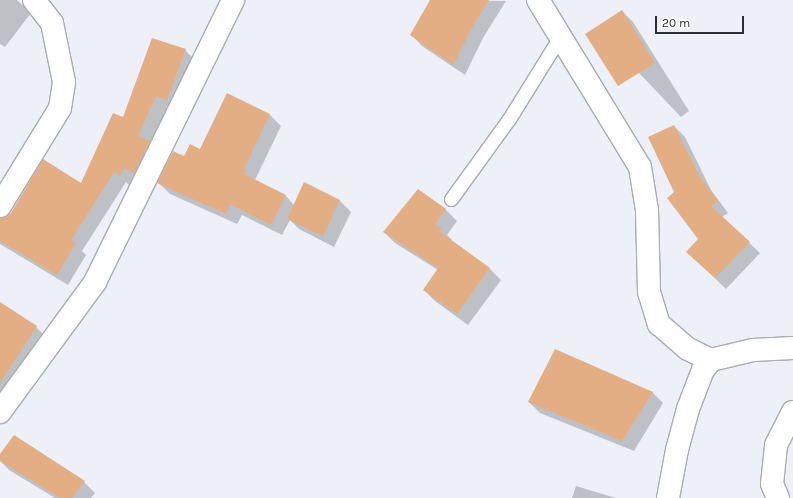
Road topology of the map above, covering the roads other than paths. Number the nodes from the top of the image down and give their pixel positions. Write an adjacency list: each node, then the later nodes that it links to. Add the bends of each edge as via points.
1 (34, 0): 6 (street, via 52,23 64,82 60,108)
2 (233, 0): 9 (street, via 95,282)
3 (538, 0): 4 (street)
4 (561, 35): 5 (lane, via 509,119); 8 (street, via 640,167 647,210 649,292 659,324 688,349)
5 (451, 199)
6 (0, 206)
7 (793, 348): 8 (street, via 753,350)
8 (711, 360): 11 (street, via 702,370 688,409)
9 (0, 412)
10 (793, 412): 12 (street, via 776,445 772,484)
11 (668, 498)
12 (778, 498)

